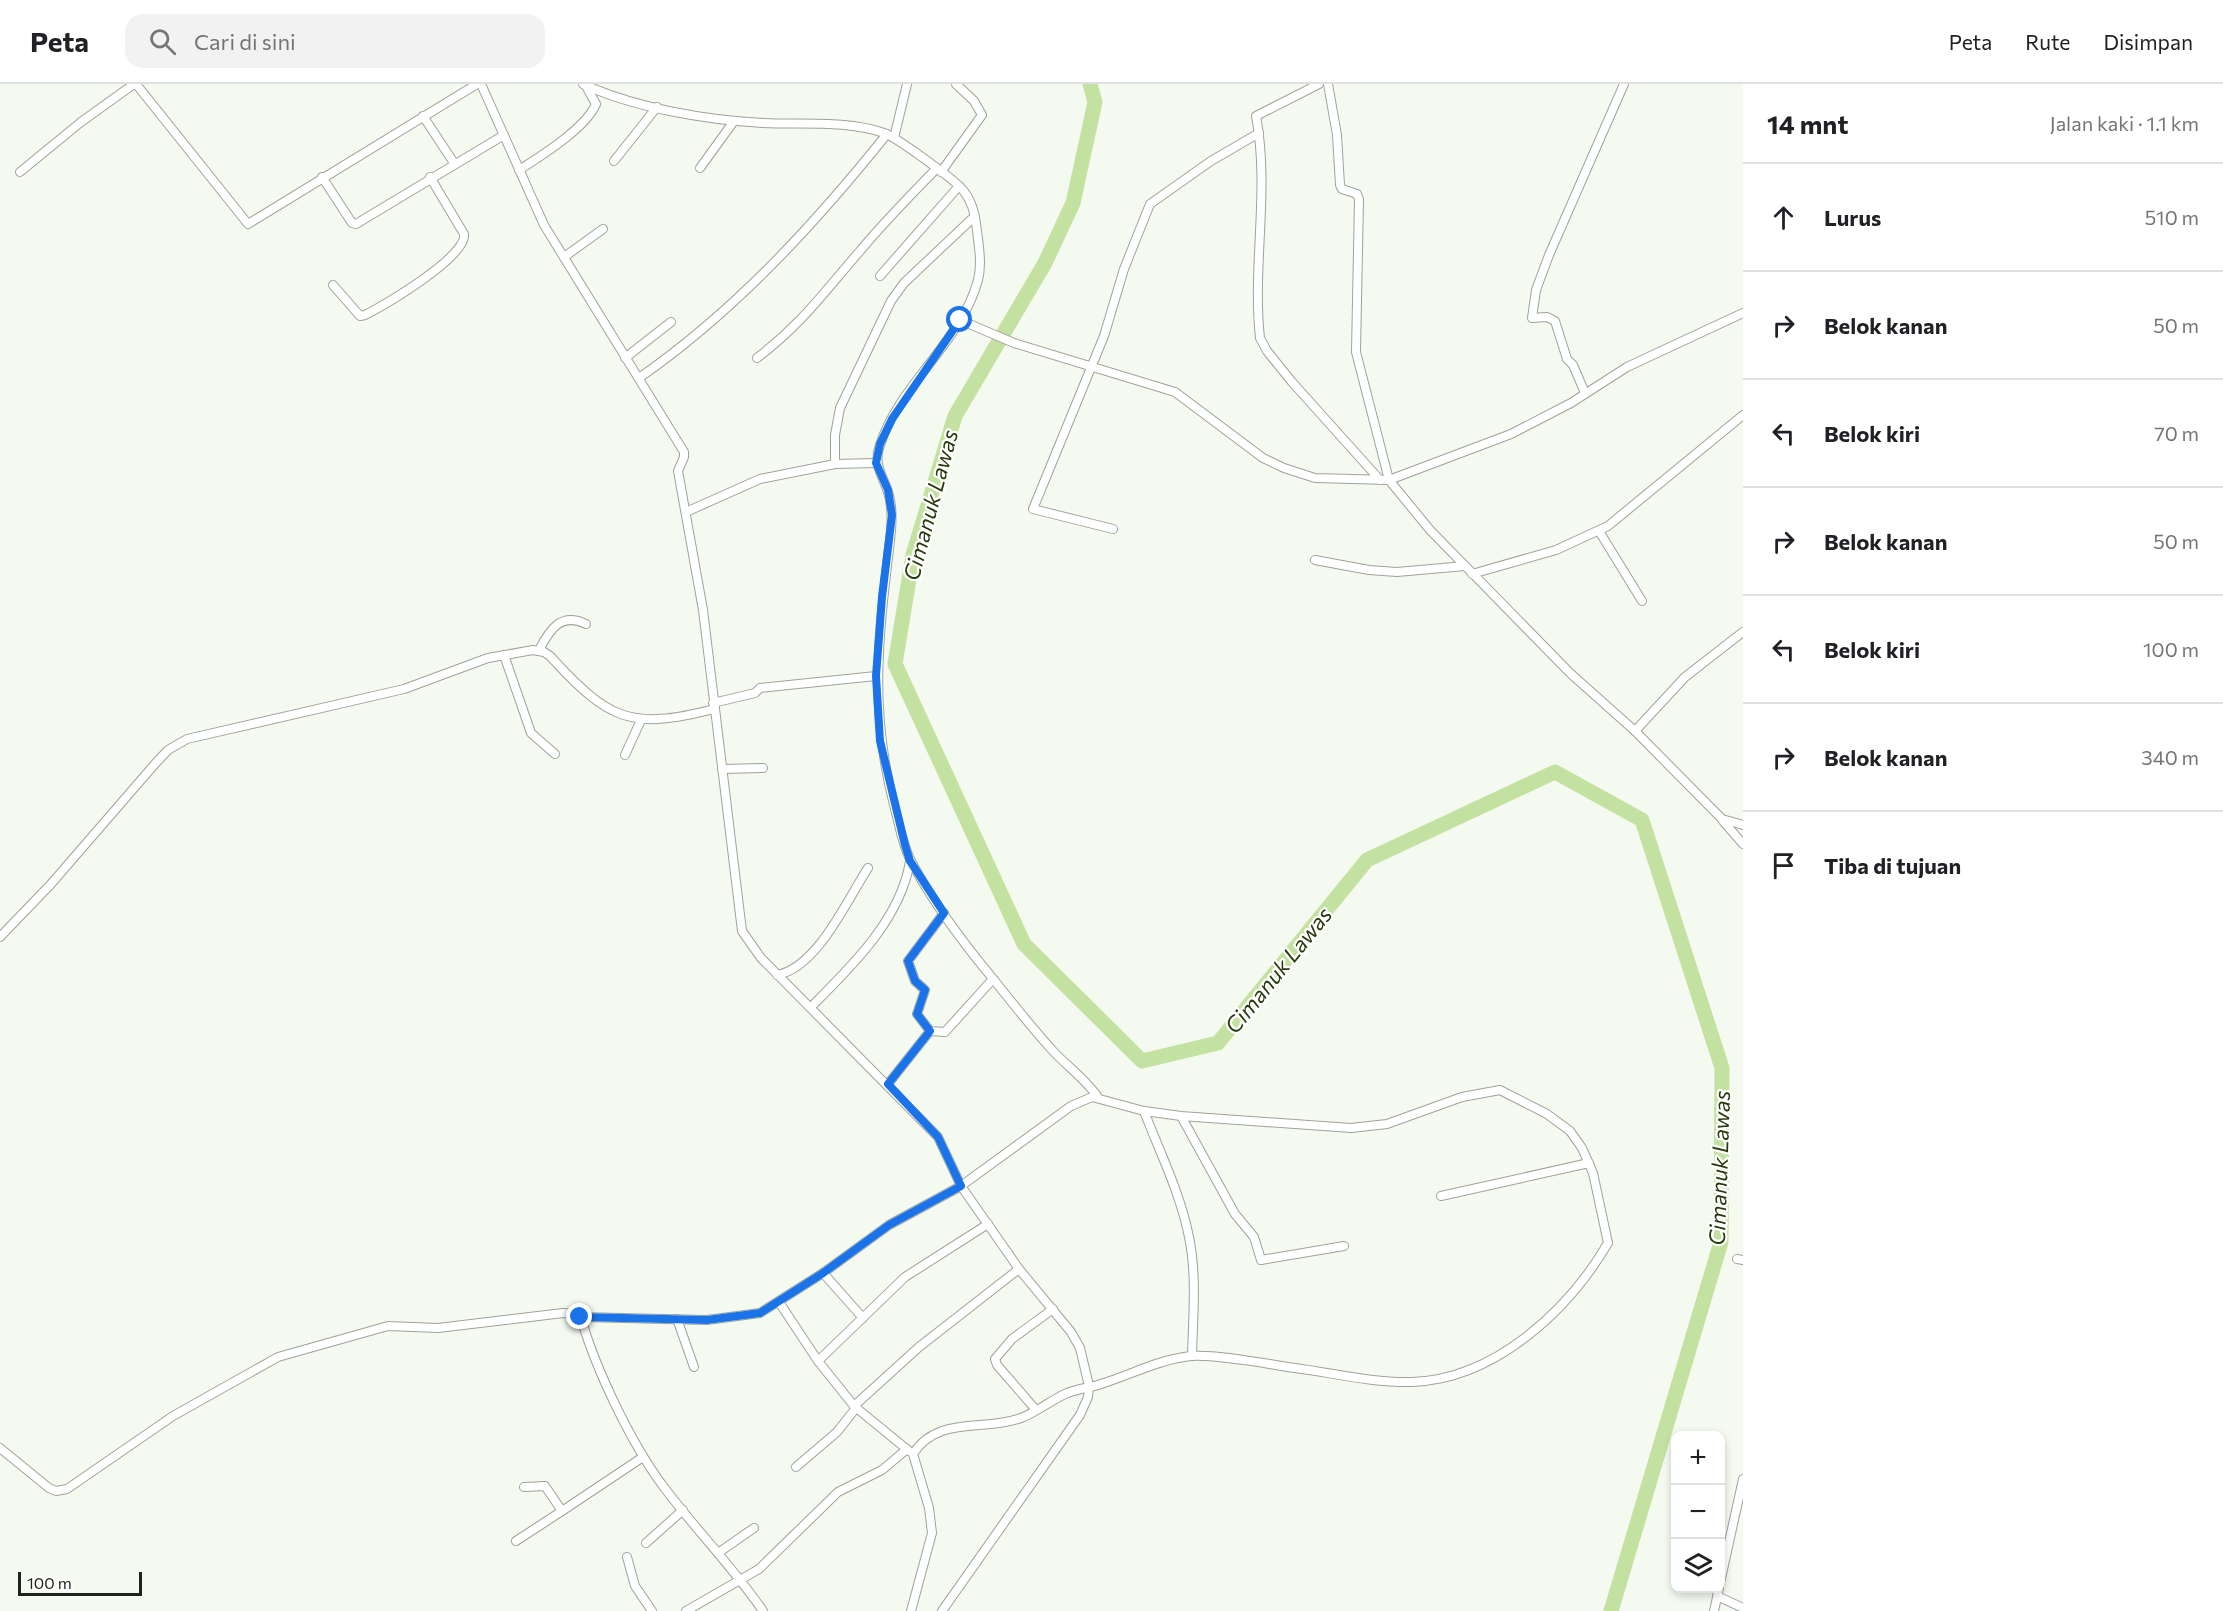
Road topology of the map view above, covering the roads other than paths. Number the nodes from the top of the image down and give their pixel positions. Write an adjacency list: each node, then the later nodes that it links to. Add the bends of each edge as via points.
1 (135, 84): 20 (street); 21 (street, via 245,222 252,223)
2 (907, 84): 14 (street)
3 (956, 84): 19 (street, via 982,115)
4 (1319, 84): 12 (street, via 1256,116)
5 (1328, 84): 41 (street, via 1340,185 1359,199 1357,363)
6 (1624, 84): 36 (street, via 1549,255 1536,290 1532,318 1555,321 1567,359)
7 (476, 85): 10 (street); 13 (street)
8 (585, 85): 9 (street); 18 (street, via 596,102 595,108 576,128)
9 (657, 107): 11 (street); 15 (street)
10 (423, 116): 16 (street); 21 (street)
11 (734, 121): 14 (street, via 861,128); 17 (street)
12 (1259, 133): 34 (street, via 1150,204); 40 (street, via 1260,338 1292,382)
13 (504, 135): 16 (street); 18 (street)
14 (891, 136): 19 (street); 35 (street, via 740,297 695,337)
15 (614, 162)
16 (454, 163): 22 (street)
17 (700, 168)
18 (519, 170): 26 (street, via 544,225)
19 (939, 171): 23 (street); 33 (street, via 883,224 798,325)
20 (20, 172)
21 (322, 177): 22 (street, via 356,224)
22 (430, 177): 28 (street, via 464,234 459,251 417,284 365,315 354,312)
23 (960, 186): 24 (street); 27 (street)
24 (975, 216): 30 (street, via 980,268); 39 (street, via 891,301 840,408)
25 (603, 229): 26 (street)
26 (564, 257): 32 (street)
27 (880, 276)
28 (333, 285)
29 (1743, 313): 36 (street, via 1627,367)
30 (960, 320): 34 (street, via 1014,343); 38 (street, via 892,419)
31 (671, 322): 32 (street)
32 (625, 358): 35 (street)
33 (758, 358)
34 (1090, 366): 40 (street, via 1175,392 1263,458 1284,468 1316,478); 43 (street, via 1034,509)
35 (639, 378): 42 (street, via 684,452 678,468)
36 (1586, 393): 41 (street, via 1511,434)
37 (1743, 415): 44 (street, via 1645,498)
38 (876, 463): 39 (street); 53 (street, via 888,490 892,515)
39 (835, 464): 42 (street, via 760,479)
40 (1380, 480): 41 (street)
41 (1389, 480): 46 (street)
42 (686, 512): 54 (street, via 703,610)
43 (1113, 529)
44 (1599, 531): 47 (street, via 1556,550); 48 (street)
45 (1315, 560): 46 (street, via 1379,571)
46 (1465, 567): 47 (street)
47 (1472, 574): 56 (street, via 1570,674)
48 (1642, 601)
49 (586, 624): 51 (street, via 574,619 560,621)
50 (1743, 633): 56 (street, via 1685,677)
51 (539, 650): 52 (street); 55 (street, via 550,656 587,695)
52 (504, 655): 57 (street, via 529,730); 67 (street, via 404,689 188,739 168,750)
53 (876, 676): 54 (street, via 760,688); 64 (street, via 880,741)
54 (713, 706): 55 (street, via 673,719); 60 (street)
55 (640, 720): 58 (street)
56 (1635, 731): 61 (street)
57 (555, 754)
58 (625, 755)
59 (763, 768): 60 (street)
60 (722, 769): 68 (street, via 740,926 751,946)
61 (1722, 819): 62 (street); 63 (street)
62 (1743, 825)
63 (1743, 844)
64 (910, 861): 66 (street); 70 (street, via 905,887 893,910 843,974)
65 (868, 868): 68 (street, via 814,951 792,971)
66 (944, 913): 69 (street); 71 (street, via 908,961 915,981 925,990 917,1014)
67 (0, 938)
68 (777, 975): 70 (street)
69 (993, 979): 71 (street, via 945,1032); 73 (street, via 1050,1048)
70 (811, 1007): 72 (street)
71 (930, 1031): 72 (street)
72 (888, 1084): 77 (street, via 938,1137)
73 (1097, 1096): 74 (street); 77 (street, via 1071,1106)
74 (1144, 1111): 75 (street); 88 (street, via 1174,1182 1190,1237)
75 (1181, 1116): 76 (street, via 1365,1128 1462,1097 1500,1090 1558,1121 1570,1131); 80 (street, via 1235,1214 1253,1235 1261,1260)
76 (1589, 1163): 78 (street); 88 (street, via 1608,1243 1582,1281 1548,1317 1477,1367 1444,1379 1391,1382)
77 (961, 1186): 79 (street); 82 (street, via 889,1225)
78 (1441, 1196)
79 (988, 1224): 81 (street); 86 (street, via 905,1277)
80 (1344, 1246)
81 (1019, 1269): 84 (street); 92 (street, via 919,1347)
82 (823, 1273): 83 (street); 86 (street)
83 (779, 1302): 87 (street, via 745,1316); 89 (street)
84 (1053, 1309): 91 (street, via 1080,1348); 93 (street, via 1012,1339 995,1359)
85 (580, 1317): 87 (street); 94 (street, via 563,1312 438,1328 388,1326 310,1346 278,1357 172,1416 67,1489 49,1488); 96 (street, via 625,1425)
86 (863, 1318): 89 (street)
87 (677, 1319): 90 (street)
88 (1192, 1356): 91 (street)
89 (818, 1361): 92 (street)
90 (694, 1367)
91 (1095, 1385): 93 (street, via 1064,1394); 118 (street, via 1080,1415)
92 (855, 1407): 95 (street); 97 (street, via 837,1432)
93 (1036, 1410): 95 (street, via 1012,1420 944,1430)
94 (0, 1448)
95 (910, 1452): 110 (street, via 838,1492 777,1554); 117 (street, via 929,1508 932,1533)
96 (644, 1457): 100 (street); 101 (street)
97 (796, 1467)
98 (1743, 1479): 102 (street)
99 (524, 1487): 101 (street, via 545,1486)
100 (683, 1510): 106 (street); 107 (street)
101 (562, 1511): 105 (street)
102 (1734, 1525): 104 (street); 109 (street)
103 (754, 1528): 107 (street)
104 (1743, 1530)
105 (516, 1541)
106 (646, 1543)
107 (718, 1553): 110 (street)
108 (627, 1557): 114 (street, via 635,1586)
109 (1725, 1562)
110 (741, 1579): 115 (street); 116 (street)
111 (1718, 1593): 119 (street)
112 (1720, 1593): 113 (street)
113 (1743, 1608)
114 (651, 1611)
115 (686, 1611)
116 (763, 1611)
117 (911, 1611)
118 (942, 1611)
119 (1714, 1611)

